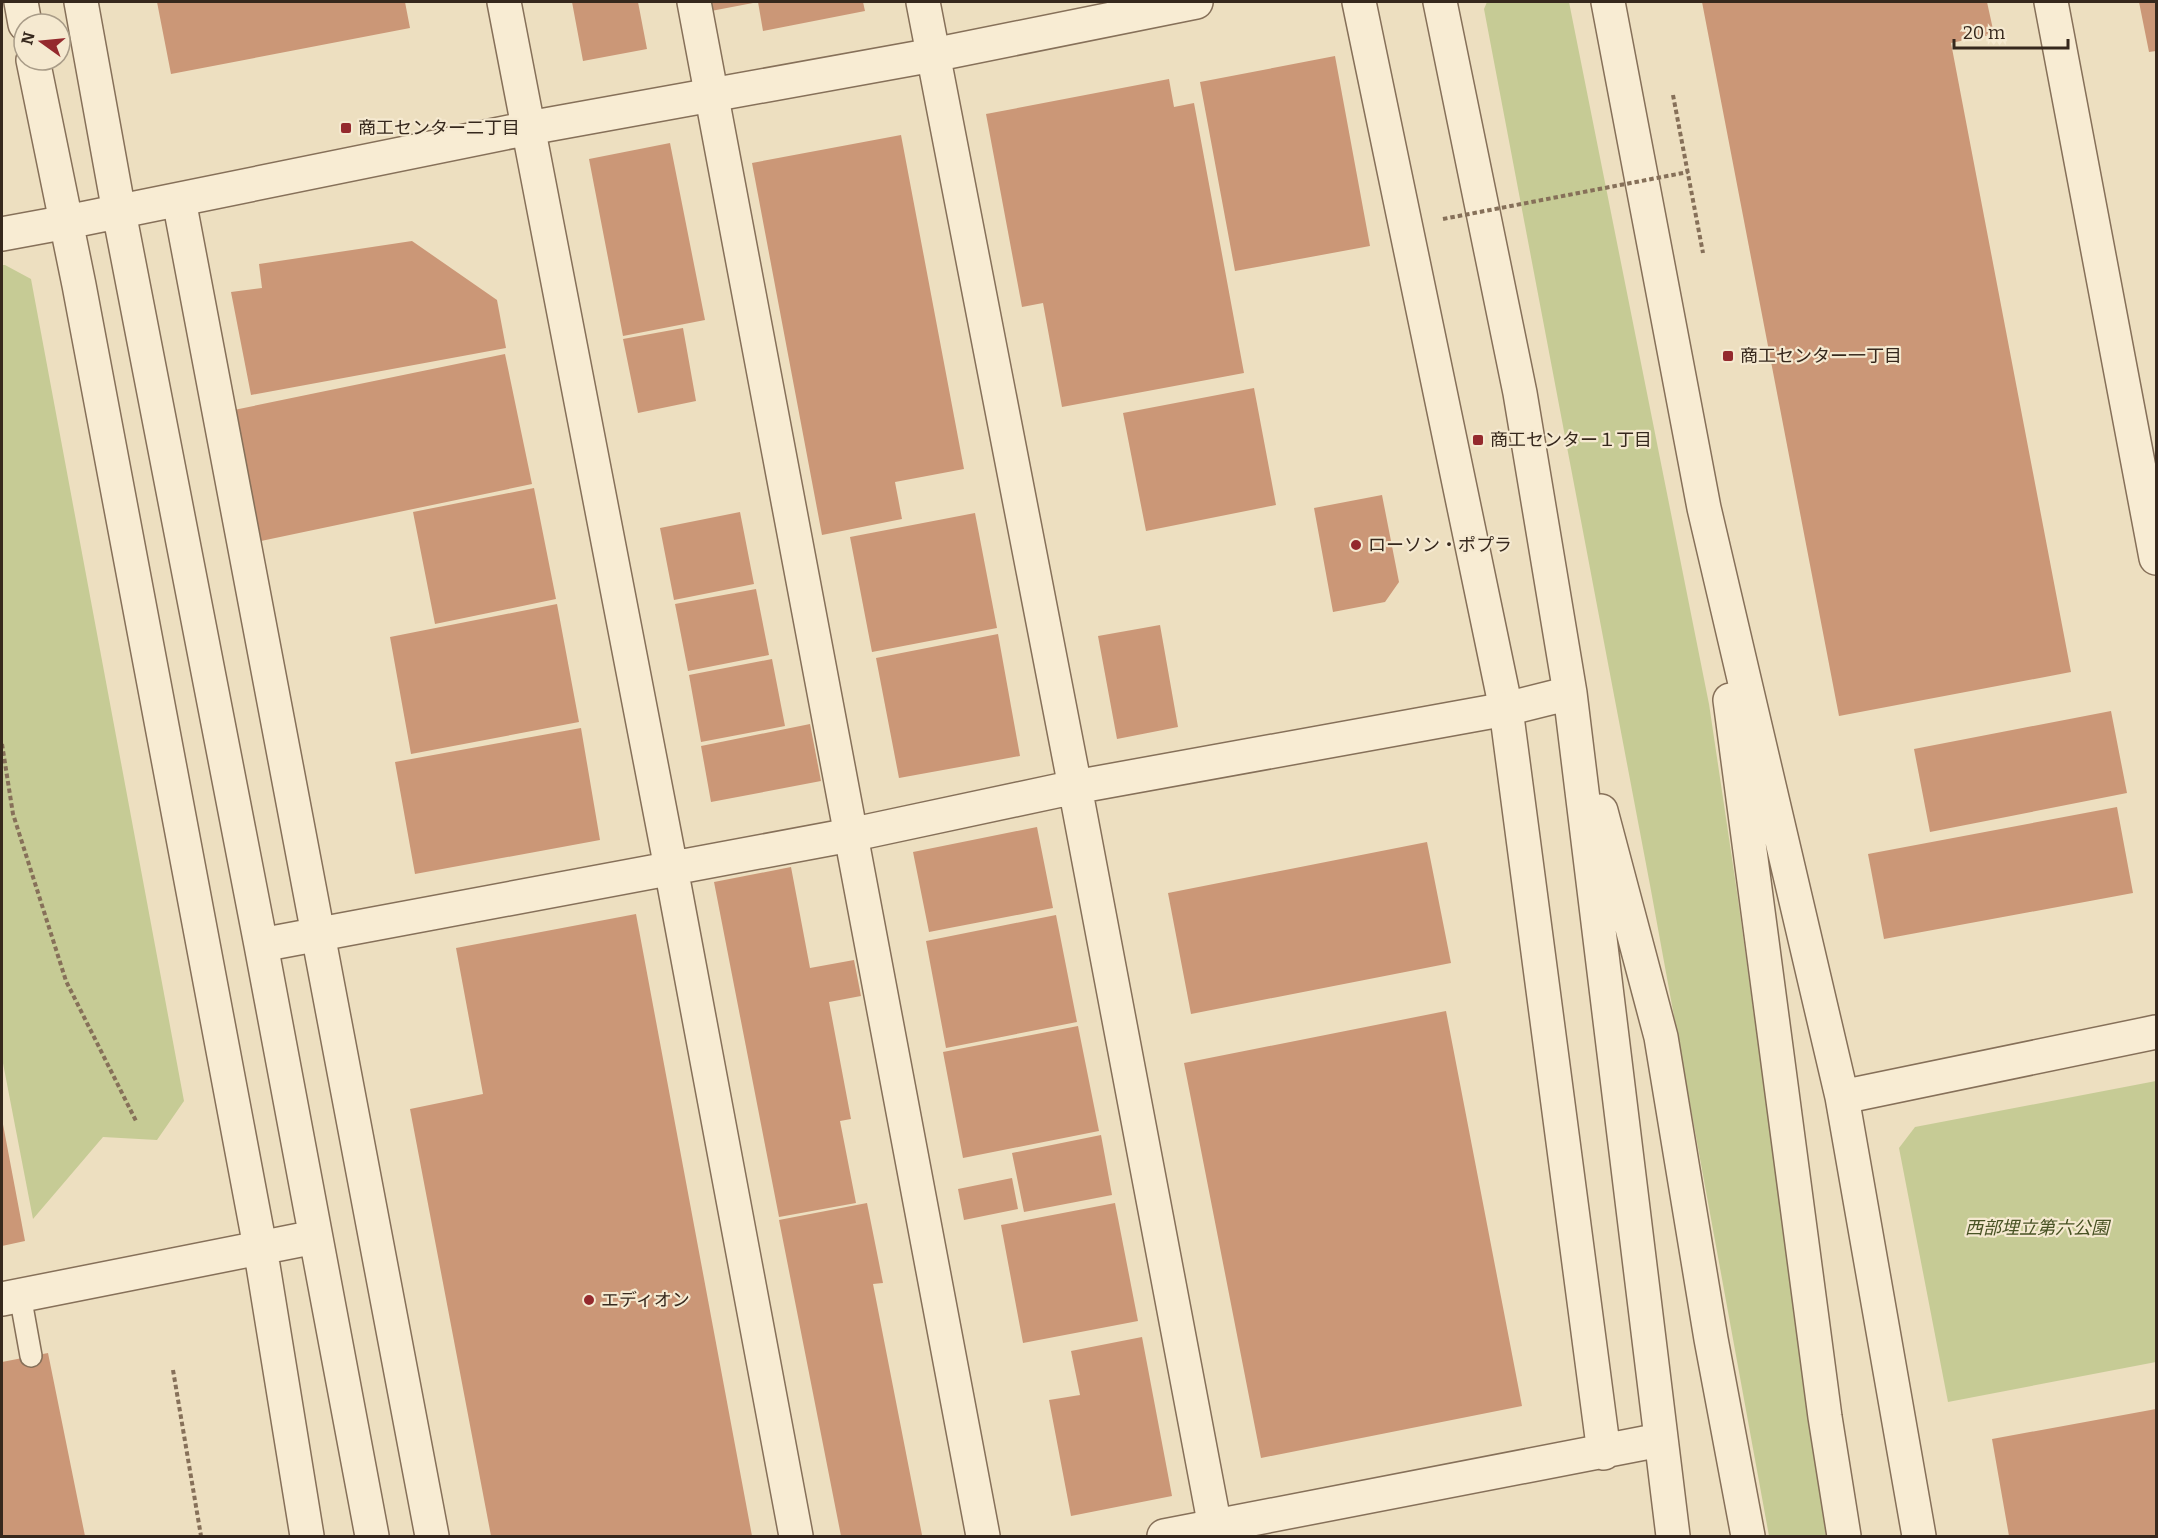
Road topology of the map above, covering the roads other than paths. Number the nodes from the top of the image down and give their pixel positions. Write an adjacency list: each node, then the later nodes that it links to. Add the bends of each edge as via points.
1 (81, 2): 15 (street)
2 (504, 2): 13 (street)
3 (694, 2): 12 (street)
4 (923, 2): 10 (street)
5 (1196, 2): 10 (street)
6 (1359, 2): 21 (street)
7 (1440, 2): 20 (street, via 1520,393)
8 (1608, 2): 18 (street)
9 (2051, 2): 19 (street)
10 (933, 55): 12 (street); 22 (street)
11 (36, 72): 16 (street)
12 (712, 95): 13 (street); 23 (street)
13 (529, 128): 14 (street); 24 (street)
14 (179, 200): 15 (street); 25 (street)
15 (119, 212): 16 (street); 26 (street)
16 (67, 222): 17 (street); 30 (street)
17 (2, 234)
18 (1704, 508): 28 (street); 44 (street)
19 (2157, 558)
20 (1570, 693): 21 (street); 33 (street); 43 (street, via 1661,1037)
21 (1506, 709): 22 (street); 34 (street)
22 (1075, 787): 23 (street); 35 (street)
23 (850, 836): 24 (street); 40 (street)
24 (671, 868): 25 (street); 39 (street)
25 (318, 933): 26 (street); 38 (street)
26 (261, 945): 29 (street)
27 (2157, 1032): 28 (street)
28 (1842, 1097): 45 (street)
29 (315, 1238): 30 (street); 37 (street)
30 (260, 1247): 31 (street); 36 (street)
31 (11, 1297): 32 (lane)
32 (31, 1356)
33 (1660, 1440): 34 (street); 42 (street)
34 (1604, 1453): 35 (street)
35 (1215, 1527): 41 (street)
36 (307, 1536)
37 (372, 1536)
38 (432, 1536)
39 (796, 1536)
40 (983, 1536)
41 (1164, 1536)
42 (1673, 1536)
43 (1748, 1536)
44 (1844, 1536)
45 (1919, 1536)

